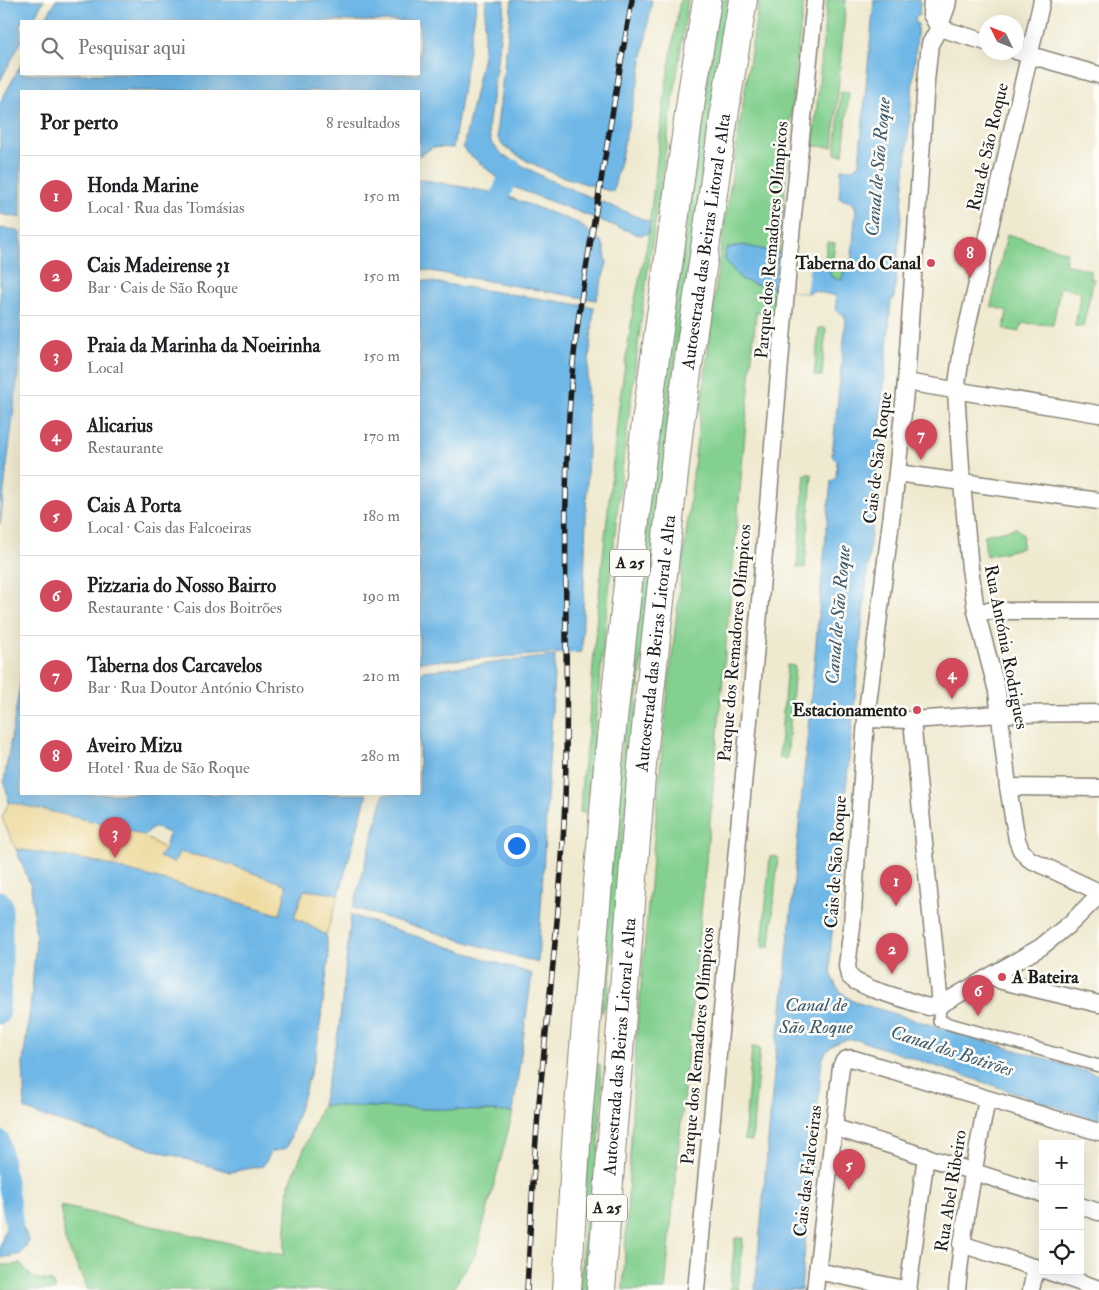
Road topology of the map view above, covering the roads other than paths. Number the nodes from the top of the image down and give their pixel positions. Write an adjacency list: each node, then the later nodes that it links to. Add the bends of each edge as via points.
1 (707, 0): 46 (highway, Autoestrada das Beiras Litoral e Alta / A 25, via 645,430 608,765)
2 (743, 0): 47 (highway, Autoestrada das Beiras Litoral e Alta / A 25, via 680,428 642,765)
3 (815, 0): 48 (street, Parque dos Remadores Olímpicos)
4 (932, 0): 7 (street, via 931,14)
5 (948, 0): 7 (street, Cais de São Roque)
6 (1042, 0): 9 (street, Rua de São Roque)
7 (939, 28): 8 (street); 13 (street, Cais de São Roque, via 930,44 926,81)
8 (979, 40)
9 (1024, 50)
10 (1024, 53): 12 (street)
11 (1022, 60): 14 (street, Rua de São Roque)
12 (1099, 75)
13 (906, 382): 14 (street); 16 (street, Cais de São Roque)
14 (956, 391): 15 (street); 17 (street, Rua Antónia Rodrigues)
15 (1099, 414)
16 (897, 473): 17 (street); 23 (street, Cais de São Roque)
17 (962, 483): 18 (street); 19 (street, Rua Antónia Rodrigues)
18 (1099, 501)
19 (976, 611): 20 (street); 22 (street, Rua Antónia Rodrigues)
20 (1099, 611)
21 (1099, 713): 22 (street)
22 (1000, 714): 24 (street); 25 (street, Rua Antónia Rodrigues)
23 (866, 719): 24 (street); 30 (street, Cais de São Roque, via 847,970 855,981 872,989 928,1007)
24 (912, 720): 30 (street)
25 (1008, 787): 26 (street); 27 (street, Rua Antónia Rodrigues, via 1017,840 1025,855)
26 (1099, 788)
27 (1099, 894): 28 (street, via 1041,947)
28 (992, 976): 29 (street); 30 (street)
29 (1099, 1004)
30 (940, 1005): 31 (street, via 939,1021)
31 (1099, 1066)
32 (987, 1099): 33 (street, Cais das Falcoeiras, via 850,1058 842,1062); 34 (street); 36 (street, Rua Abel Ribeiro)
33 (833, 1126): 35 (street); 42 (street, Cais das Falcoeiras)
34 (1099, 1132)
35 (926, 1156): 36 (street); 50 (street)
36 (973, 1172): 37 (street); 40 (street, Rua Abel Ribeiro)
37 (1039, 1193)
38 (1084, 1207): 39 (street)
39 (1099, 1212)
40 (962, 1244): 41 (street); 51 (street, Rua Abel Ribeiro)
41 (1039, 1268)
42 (817, 1270): 49 (street, Cais das Falcoeiras); 50 (street)
43 (1039, 1275): 52 (street)
44 (1059, 1275): 45 (street)
45 (1099, 1289)
46 (567, 1290)
47 (601, 1290)
48 (696, 1290)
49 (815, 1290)
50 (908, 1290)
51 (957, 1290)
52 (1031, 1290)

